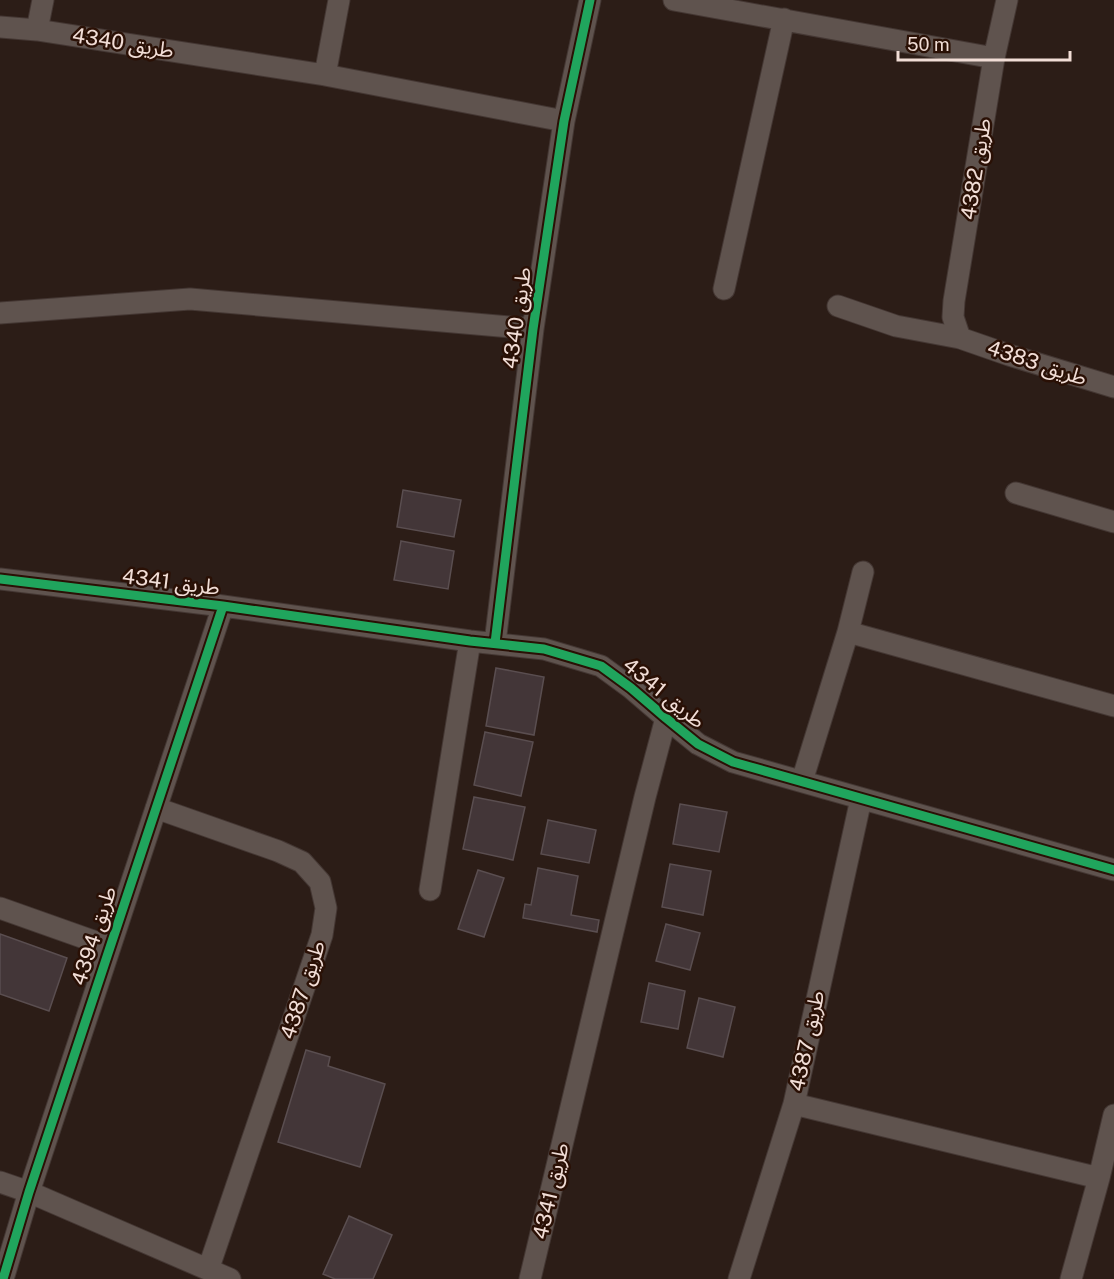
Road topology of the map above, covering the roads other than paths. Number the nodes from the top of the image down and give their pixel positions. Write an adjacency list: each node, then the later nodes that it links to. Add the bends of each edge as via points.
1 (43, 0): 8 (street)
2 (339, 0): 10 (street)
3 (590, 0): 11 (street, طريق 4340)
4 (674, 0): 6 (street)
5 (1007, 0): 9 (street, طريق 4382)
6 (784, 19): 9 (street); 12 (street)
7 (0, 27): 8 (street, طريق 4340)
8 (37, 30): 10 (street, طريق 4340)
9 (994, 58): 16 (street, طريق 4382, via 954,301 953,317)
10 (325, 75): 11 (street, طريق 4340)
11 (564, 121): 15 (street, طريق 4340)
12 (724, 289)
13 (838, 306): 16 (street, طريق 4383, via 896,326)
14 (0, 313): 15 (street, طريق 4340, via 190,299)
15 (532, 328): 25 (street, طريق 4340)
16 (960, 338): 17 (street, طريق 4383)
17 (1114, 387)
18 (1016, 493): 19 (street)
19 (1114, 522)
20 (863, 572): 23 (street)
21 (0, 579): 22 (street, طريق 4341)
22 (223, 606): 24 (street, طريق 4341); 30 (street, طريق 4394)
23 (848, 632): 26 (street); 28 (street)
24 (470, 641): 25 (street, طريق 4341); 32 (street)
25 (495, 644): 27 (street, طريق 4341, via 544,649 601,666)
26 (1114, 706)
27 (666, 718): 28 (street, طريق 4341, via 698,744 733,762); 43 (street, طريق 4341)
28 (802, 781): 29 (street, طريق 4341)
29 (861, 799): 31 (street, طريق 4341); 35 (street, طريق 4387)
30 (156, 808): 34 (street, طريق 4394); 40 (street, طريق 4387, via 302,862 320,882 326,908 322,934)
31 (1114, 870)
32 (430, 890)
33 (0, 908): 34 (street)
34 (110, 947): 39 (street, طريق 4394)
35 (794, 1104): 37 (street); 44 (street, طريق 4387)
36 (1114, 1115): 37 (street)
37 (1099, 1178): 45 (street)
38 (0, 1182): 39 (street)
39 (29, 1192): 40 (street); 41 (street, طريق 4394)
40 (208, 1270): 42 (street)
41 (3, 1279)
42 (230, 1279)
43 (530, 1279)
44 (739, 1279)
45 (1071, 1279)

